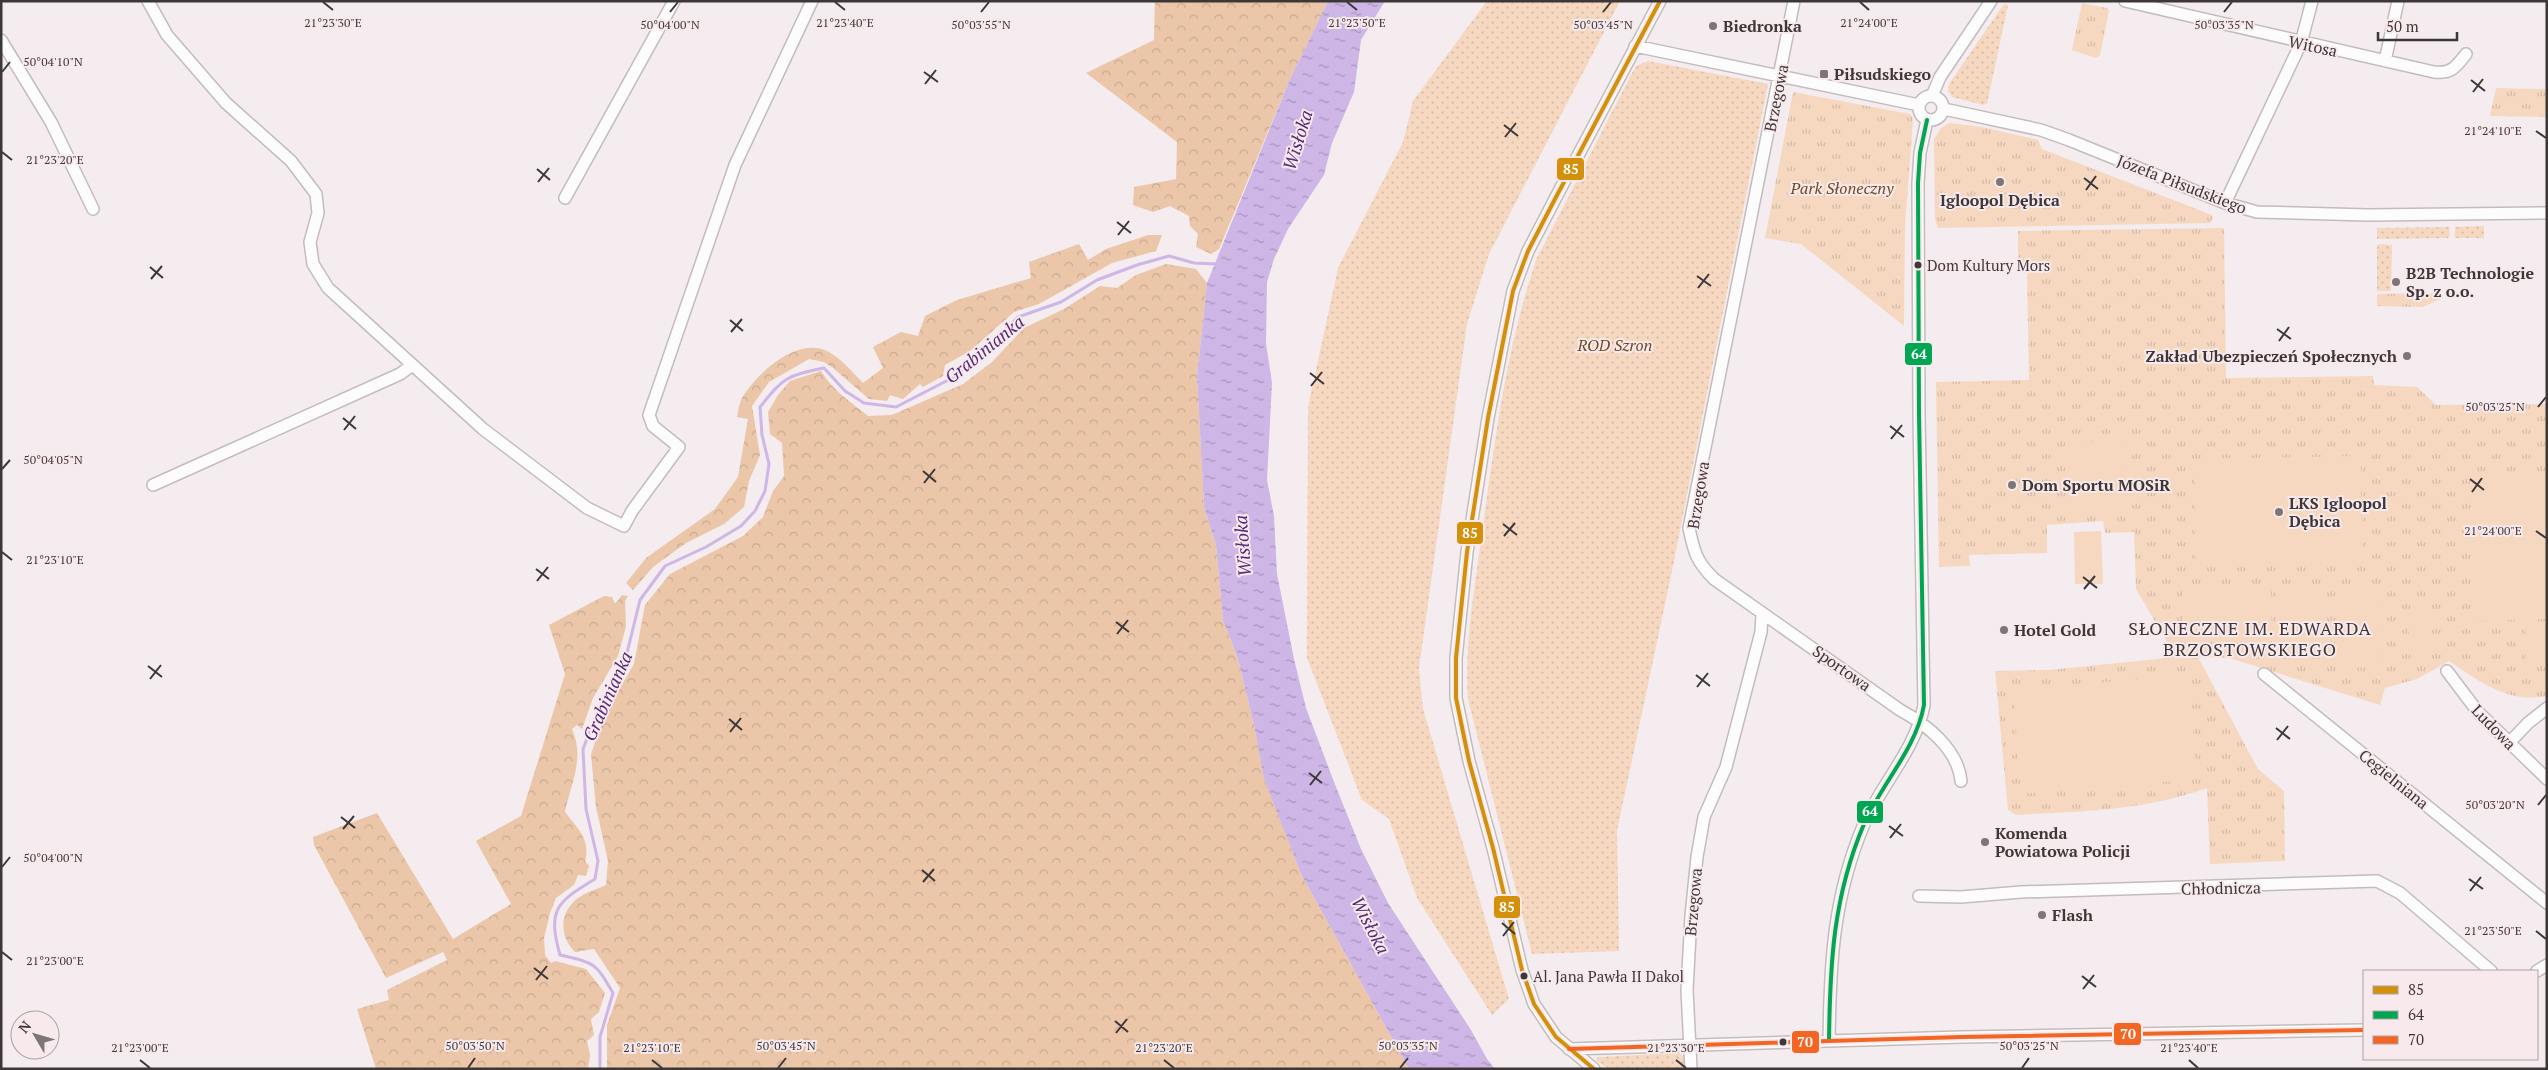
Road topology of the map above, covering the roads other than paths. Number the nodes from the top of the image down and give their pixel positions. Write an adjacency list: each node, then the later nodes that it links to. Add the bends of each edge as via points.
1 (148, 1): 24 (street, via 167,35 226,103 291,161 316,194 318,213 310,242 313,264 328,288)
2 (674, 1): 20 (street)
3 (812, 1): 24 (street, via 735,165 648,415 653,426 679,447 624,526 587,508 484,429)
4 (1660, 1): 12 (street)
5 (1794, 1): 15 (street, Brzegowa)
6 (1991, 1): 16 (street, via 1940,77)
7 (2125, 1): 11 (street, Witosa)
8 (2312, 1): 11 (street)
9 (2398, 1): 14 (street)
10 (1, 40): 22 (street, via 51,122)
11 (2301, 43): 14 (street, Witosa); 21 (street)
12 (1635, 46): 15 (street); 40 (street, via 1528,251 1513,291 1488,418 1456,658 1456,698 1469,761 1522,970 1534,1004 1556,1037)
13 (2466, 54): 14 (street, Witosa, via 2456,67 2446,73)
14 (2385, 61)
15 (1781, 75): 17 (street); 26 (street, Brzegowa, via 1690,528 1699,564)
16 (1932, 96): 17 (street, via 1924,98); 18 (street, via 1942,102)
17 (1919, 105): 19 (street, via 1919,112)
18 (1944, 109): 19 (street, via 1938,119); 21 (street, Józefa Piłsudskiego, via 2060,136)
19 (1928, 120): 30 (street, via 1920,153 1918,183 1924,705)
20 (565, 198)
21 (2225, 202): 23 (street, Józefa Piłsudskiego, via 2257,212 2321,215)
22 (93, 209)
23 (2547, 213)
24 (411, 366): 25 (street, via 400,374)
25 (153, 485)
26 (1762, 615): 30 (street, Sportowa, via 1776,621 1900,710); 39 (street, Brzegowa, via 1761,632 1728,757 1704,817 1697,857 1688,990)
27 (2447, 671): 31 (street, Ludowa, via 2478,712)
28 (2264, 674): 35 (street, Cegielniana)
29 (2547, 708): 31 (street)
30 (1921, 721): 33 (street, Sportowa, via 1949,750 1960,770); 38 (street, via 1865,823 1842,886 1831,954)
31 (2509, 743): 32 (street, Ludowa)
32 (2547, 779)
33 (1961, 781)
34 (1919, 896): 36 (street, Chłodnicza, via 2377,882 2398,890)
35 (2547, 903)
36 (2490, 970)
37 (2363, 1030): 38 (street)
38 (1829, 1041): 39 (street)
39 (1690, 1045): 40 (street); 42 (street, Brzegowa)
40 (1569, 1049): 41 (street)
41 (1594, 1069)
42 (1691, 1069)

